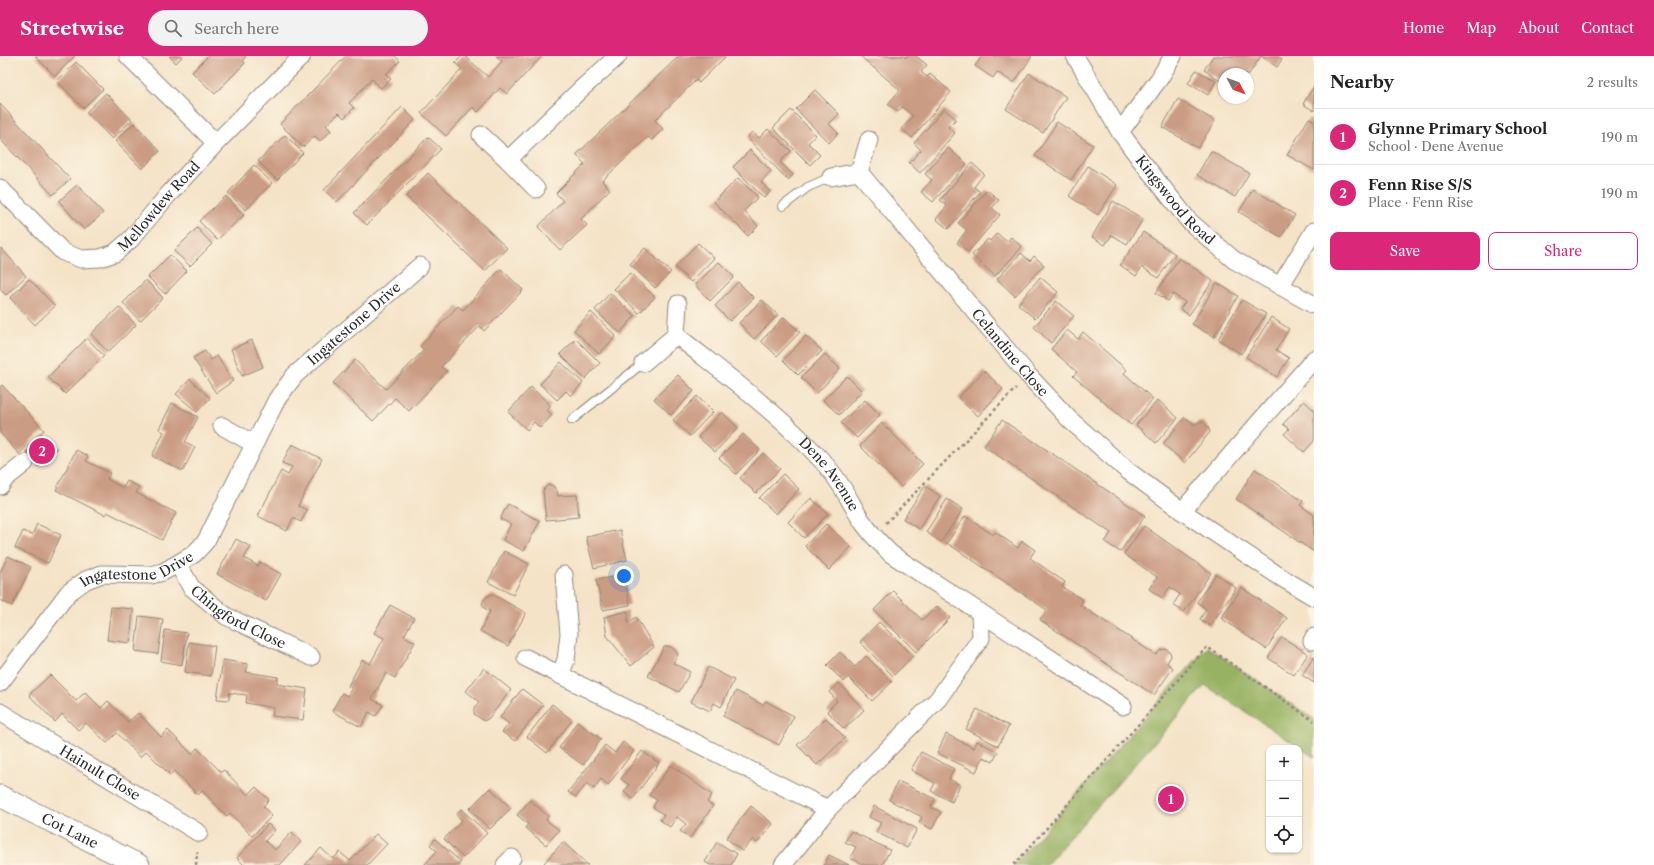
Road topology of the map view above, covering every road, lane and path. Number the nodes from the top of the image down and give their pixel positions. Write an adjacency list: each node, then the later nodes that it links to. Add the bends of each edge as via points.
1 (128, 56): 9 (street)
2 (302, 56): 9 (street, Mellowdew Road)
3 (618, 56): 10 (street)
4 (1075, 56): 6 (street, Kingswood Road)
5 (1173, 56): 6 (street)
6 (1120, 132): 18 (street, Kingswood Road, via 1189,221 1234,260)
7 (481, 135): 10 (street)
8 (870, 140): 11 (street)
9 (216, 143): 13 (street, Mellowdew Road, via 131,239 115,253 100,258 81,259 63,252)
10 (508, 160): 14 (street)
11 (859, 172): 12 (street); 24 (street, Celandine Close)
12 (831, 177): 15 (lane, via 808,187)
13 (0, 188)
14 (536, 189)
15 (782, 206)
16 (1314, 231): 18 (street)
17 (420, 266): 27 (street, Ingatestone Drive, via 295,375 277,399)
18 (1280, 286): 20 (street, Kingswood Road)
19 (678, 304): 21 (street)
20 (1314, 305)
21 (676, 335): 23 (street); 31 (street, Dene Avenue, via 803,440 846,492 858,516)
22 (1314, 359): 30 (street)
23 (643, 363): 25 (lane)
24 (1028, 375): 30 (street, Celandine Close, via 1070,419 1116,460); 31 (path)
25 (572, 420)
26 (222, 426): 27 (street)
27 (254, 444): 32 (street, Ingatestone Drive, via 206,541 194,554)
28 (24, 463): 29 (street)
29 (2, 479)
30 (1182, 511): 34 (street, Celandine Close)
31 (873, 536): 35 (street, Dene Avenue, via 891,554)
32 (178, 564): 36 (street, Chingford Close, via 191,586 226,616); 39 (street, Ingatestone Drive, via 151,575 102,574 80,584 68,593)
33 (564, 575): 38 (street, via 569,634 566,660)
34 (1314, 597)
35 (980, 612): 40 (street, Dene Avenue); 44 (street, via 981,638 938,699)
36 (312, 657)
37 (526, 658): 38 (street)
38 (560, 675): 44 (street)
39 (0, 683)
40 (1123, 706)
41 (0, 712): 45 (street, Hainult Close)
42 (1314, 722): 48 (path, via 1208,646)
43 (0, 796): 46 (street, Cot Lane)
44 (828, 809): 47 (street)
45 (199, 833)
46 (139, 865)
47 (783, 865)
48 (1014, 865)

